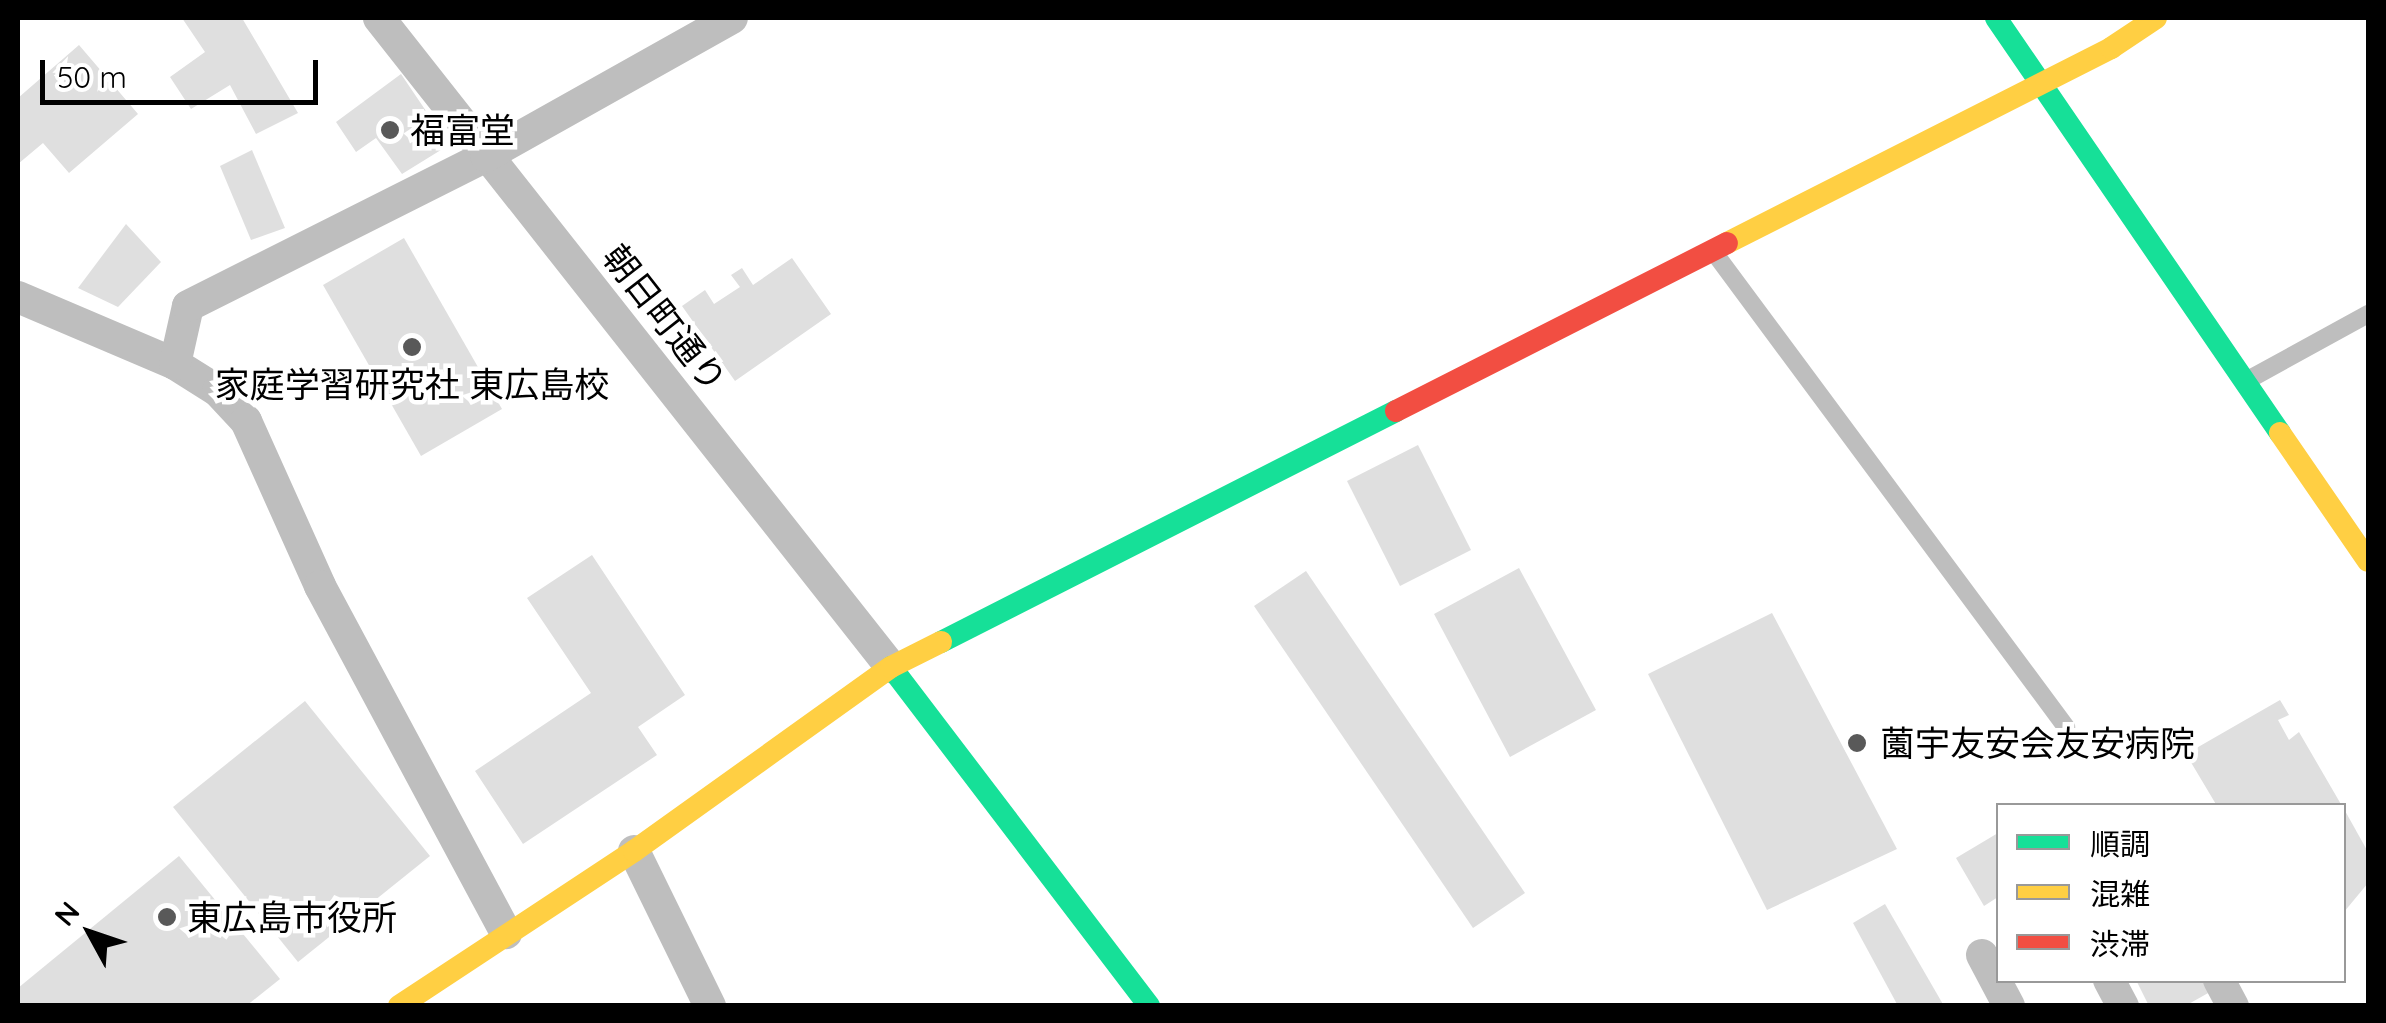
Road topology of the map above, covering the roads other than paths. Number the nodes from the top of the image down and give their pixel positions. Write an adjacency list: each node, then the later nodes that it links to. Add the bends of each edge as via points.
1 (379, 18): 6 (street, 朝日町通り)
2 (732, 18): 6 (street)
3 (1996, 18): 5 (street)
4 (2156, 18): 5 (street)
5 (2038, 83): 7 (street); 11 (street)
6 (486, 156): 10 (street, via 188,306); 13 (street, 朝日町通り)
7 (1710, 247): 13 (street); 14 (lane)
8 (18, 296): 10 (street)
9 (2368, 314): 11 (lane)
10 (175, 364): 16 (street, via 218,391 246,421 320,586)
11 (2246, 382): 12 (street)
12 (2368, 562)
13 (890, 666): 15 (street); 24 (street)
14 (2066, 727)
15 (634, 851): 16 (street); 23 (street)
16 (506, 933): 22 (street)
17 (1982, 955): 18 (street)
18 (1996, 981)
19 (1997, 983): 25 (street)
20 (2110, 983): 26 (street)
21 (2221, 983): 27 (street)
22 (398, 1006)
23 (710, 1006)
24 (1148, 1006)
25 (2009, 1006)
26 (2122, 1006)
27 (2233, 1006)

